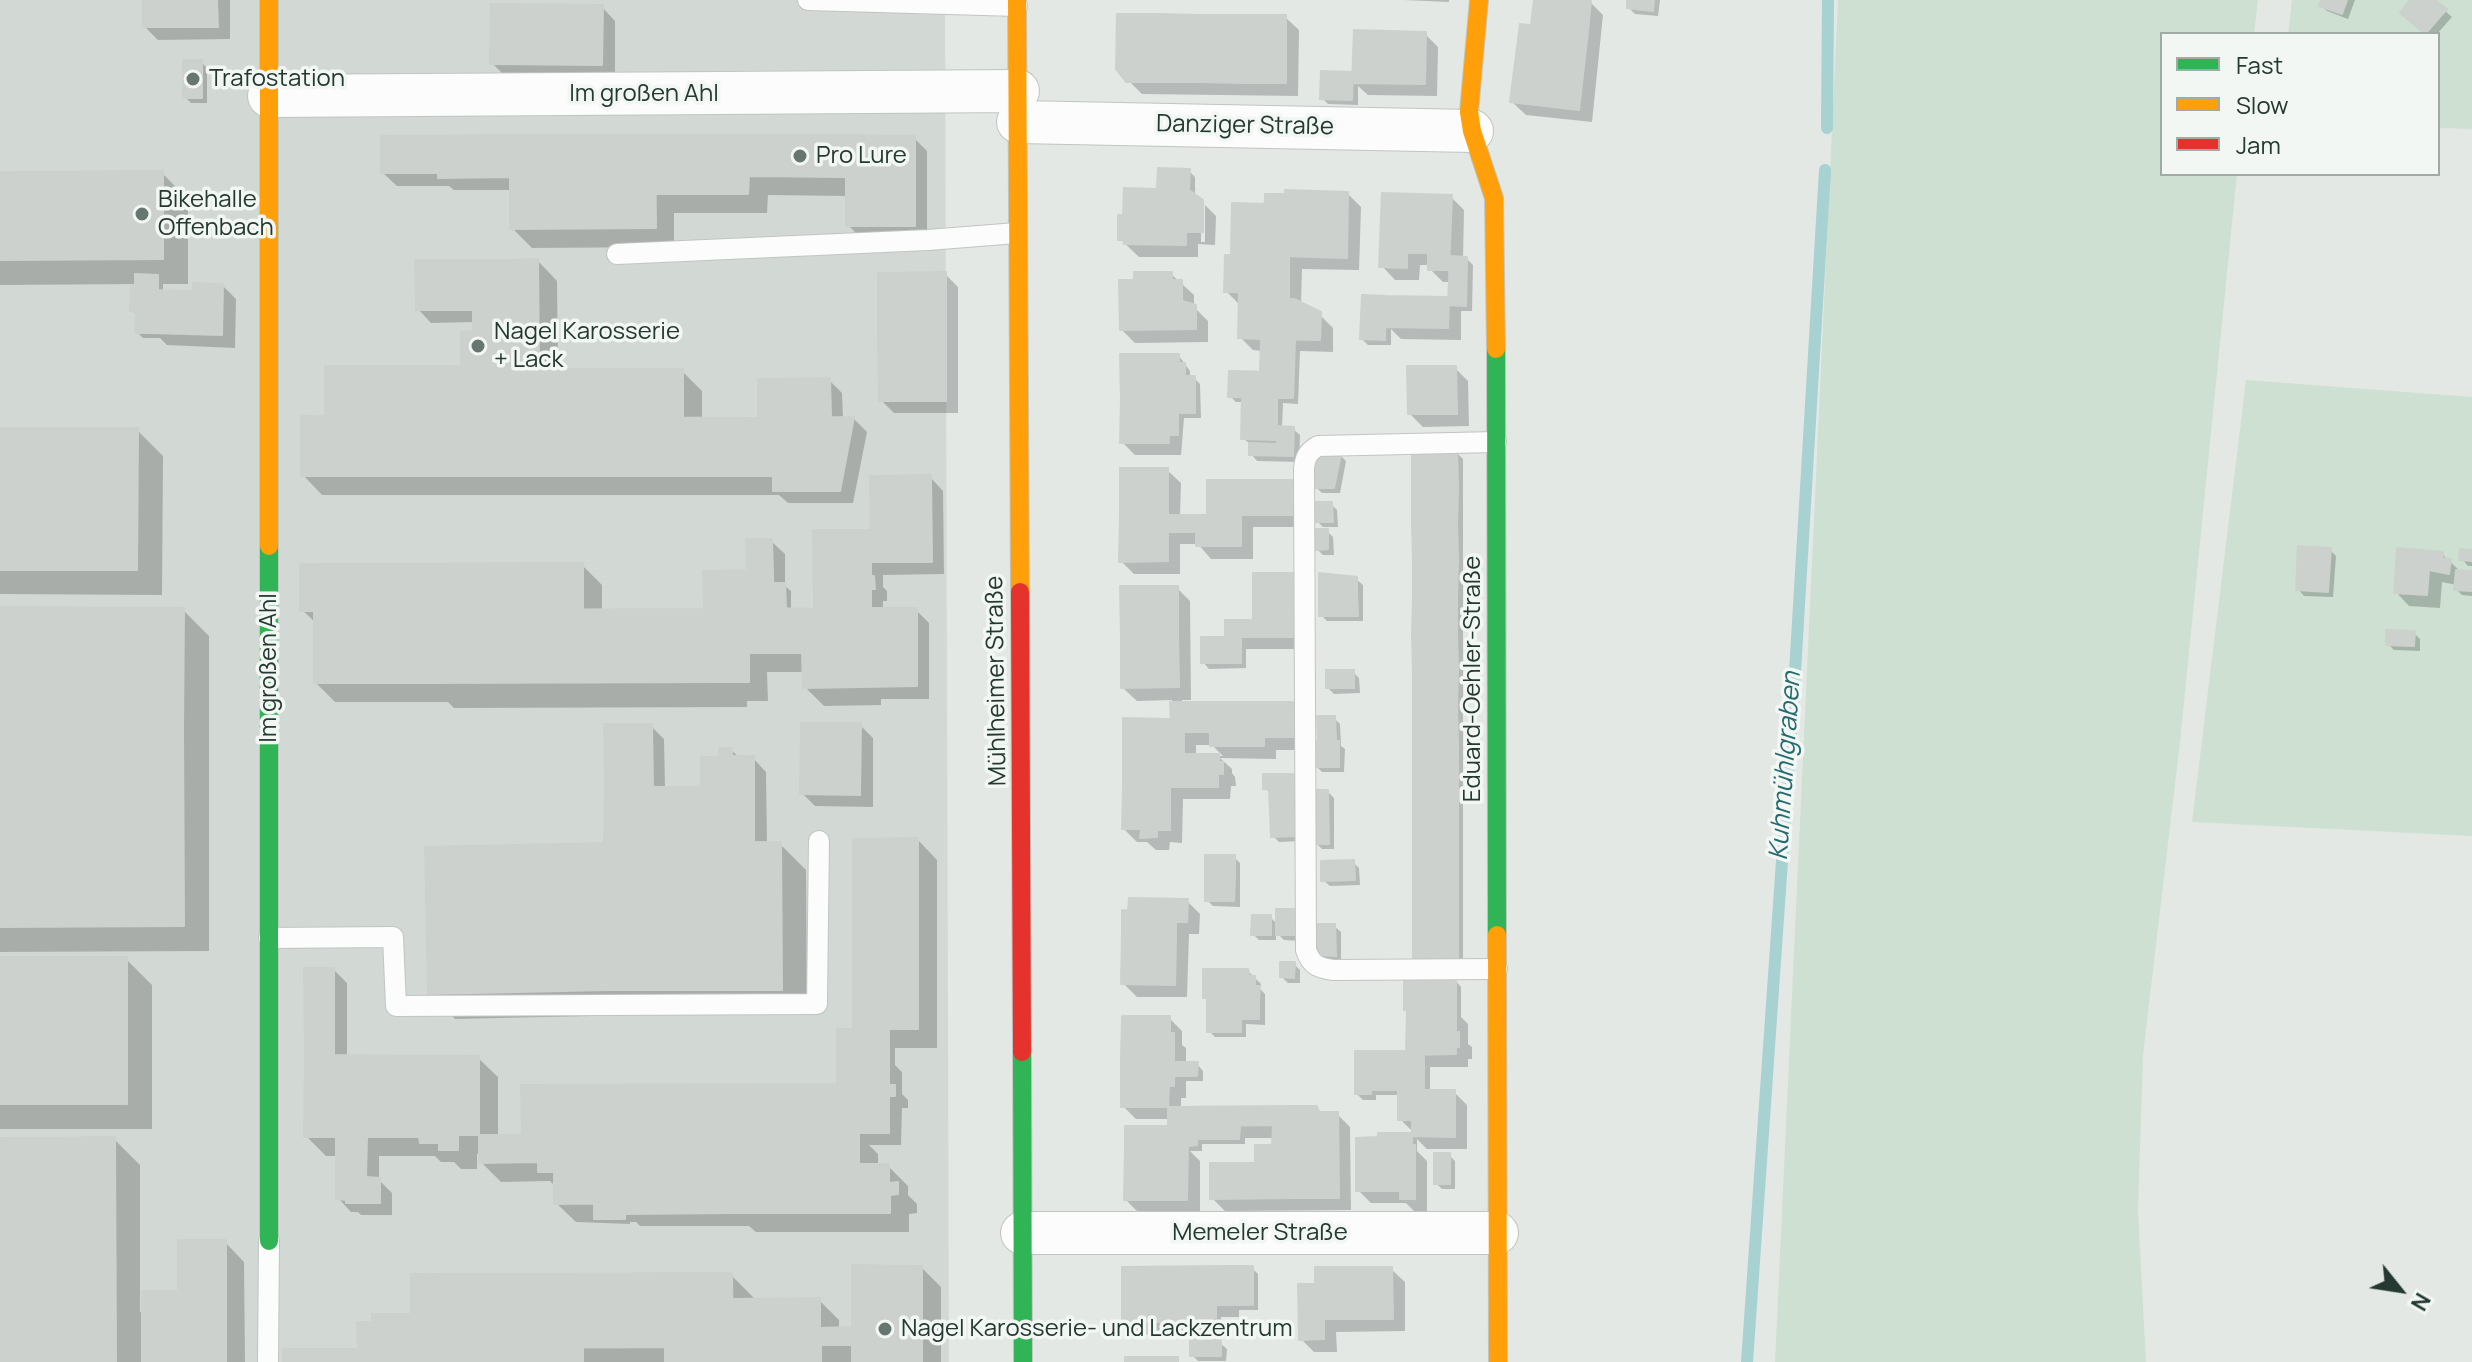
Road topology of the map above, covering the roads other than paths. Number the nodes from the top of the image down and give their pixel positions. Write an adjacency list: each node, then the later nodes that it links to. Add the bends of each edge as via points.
1 (269, 0): 5 (street, Im großen Ahl)
2 (808, 0): 4 (lane)
3 (1479, 0): 7 (street, Eduard-Oehler-Straße, via 1469,93)
4 (1017, 3): 6 (street, Mühlheimer Straße)
5 (269, 96): 6 (street, Im großen Ahl); 12 (street, Im großen Ahl)
6 (1018, 106): 7 (street, Danziger Straße); 8 (street, Mühlheimer Straße)
7 (1472, 131): 10 (street, Eduard-Oehler-Straße, via 1489,176 1496,218)
8 (1017, 233): 9 (lane); 14 (street, Mühlheimer Straße)
9 (617, 254)
10 (1496, 442): 13 (street, Eduard-Oehler-Straße); 13 (lane, via 1318,446 1309,451 1304,469 1309,959 1333,970)
11 (819, 841): 12 (lane, via 817,1004 396,1006 393,937)
12 (269, 938): 16 (street, Im großen Ahl)
13 (1497, 969): 15 (street, Eduard-Oehler-Straße)
14 (1022, 1233): 15 (street, Memeler Straße); 18 (street, Mühlheimer Straße)
15 (1497, 1233): 19 (street, Eduard-Oehler-Straße)
16 (269, 1241): 17 (lane)
17 (268, 1362)
18 (1023, 1362)
19 (1498, 1362)

